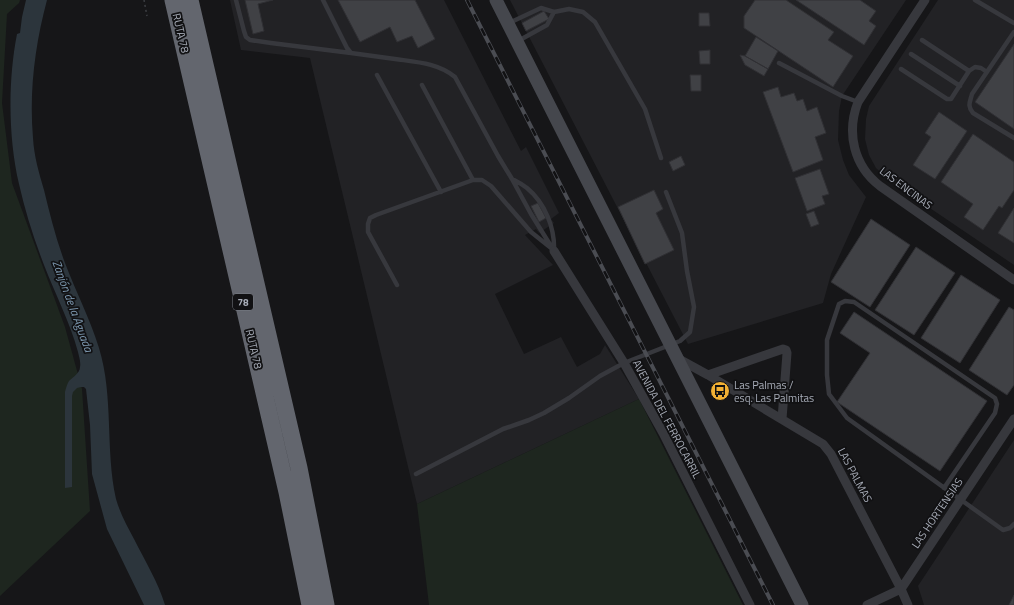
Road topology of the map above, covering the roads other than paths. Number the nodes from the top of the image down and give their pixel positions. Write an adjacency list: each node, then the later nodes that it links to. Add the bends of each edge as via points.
1 (173, 0): 44 (highway, RUTA 78 / 78, via 282,470)
2 (190, 0): 45 (highway, RUTA 78 / 78, via 299,468)
3 (236, 0): 14 (lane, via 246,37 250,40)
4 (323, 0): 14 (lane)
5 (496, 0): 10 (main road)
6 (925, 0): 23 (street, LAS ENCINAS)
7 (975, 0): 9 (lane)
8 (554, 12): 10 (lane, via 541,8); 13 (lane, via 547,25); 25 (lane, via 569,9 583,12 596,22 645,109)
9 (1014, 23)
10 (508, 24): 13 (main road)
11 (1014, 32): 19 (lane)
12 (922, 40): 18 (lane)
13 (516, 42): 33 (main road)
14 (352, 53): 26 (lane, via 429,64 450,73 458,82)
15 (911, 54): 22 (lane)
16 (779, 63): 23 (lane)
17 (901, 69): 22 (lane, via 947,99 951,99)
18 (969, 71): 19 (lane, via 975,66); 22 (lane)
19 (987, 72): 24 (lane, via 972,94 970,110)
20 (377, 75): 28 (lane)
21 (422, 86): 27 (lane)
22 (960, 86)
23 (858, 102): 31 (street, LAS ENCINAS, via 853,118 853,140 858,159 871,178)
24 (1014, 138)
25 (661, 158)
26 (512, 179): 30 (lane); 30 (lane, via 526,187 539,200 551,228)
27 (473, 180): 28 (lane); 30 (lane, via 482,180 492,186 531,232)
28 (441, 192): 32 (lane, via 370,218 368,232)
29 (666, 192): 33 (lane, via 682,233 694,307 690,332 680,341)
30 (554, 251): 35 (street, AVENIDA DEL FERROCARRIL)
31 (1014, 280)
32 (397, 284)
33 (670, 344): 34 (main road); 35 (lane)
34 (677, 358): 36 (street, LAS PALMAS); 47 (main road)
35 (624, 363): 39 (lane, via 550,409); 46 (street, AVENIDA DEL FERROCARRIL, via 663,433)
36 (708, 375): 38 (street, LAS PALMAS); 38 (street, via 786,350)
37 (1014, 418): 41 (street, LAS HORTENSIAS)
38 (782, 419): 43 (street, LAS PALMAS, via 823,444 831,454)
39 (416, 474)
40 (944, 488): 40 (lane, via 995,413 995,398 854,302 845,301 839,304 827,340 829,394 847,418); 41 (lane)
41 (960, 500): 42 (lane, via 1004,530); 43 (street, LAS HORTENSIAS)
42 (1014, 524)
43 (900, 589): 48 (street); 49 (street, LAS PALMAS)
44 (310, 605)
45 (326, 605)
46 (750, 605)
47 (802, 605)
48 (867, 605)
49 (908, 605)

